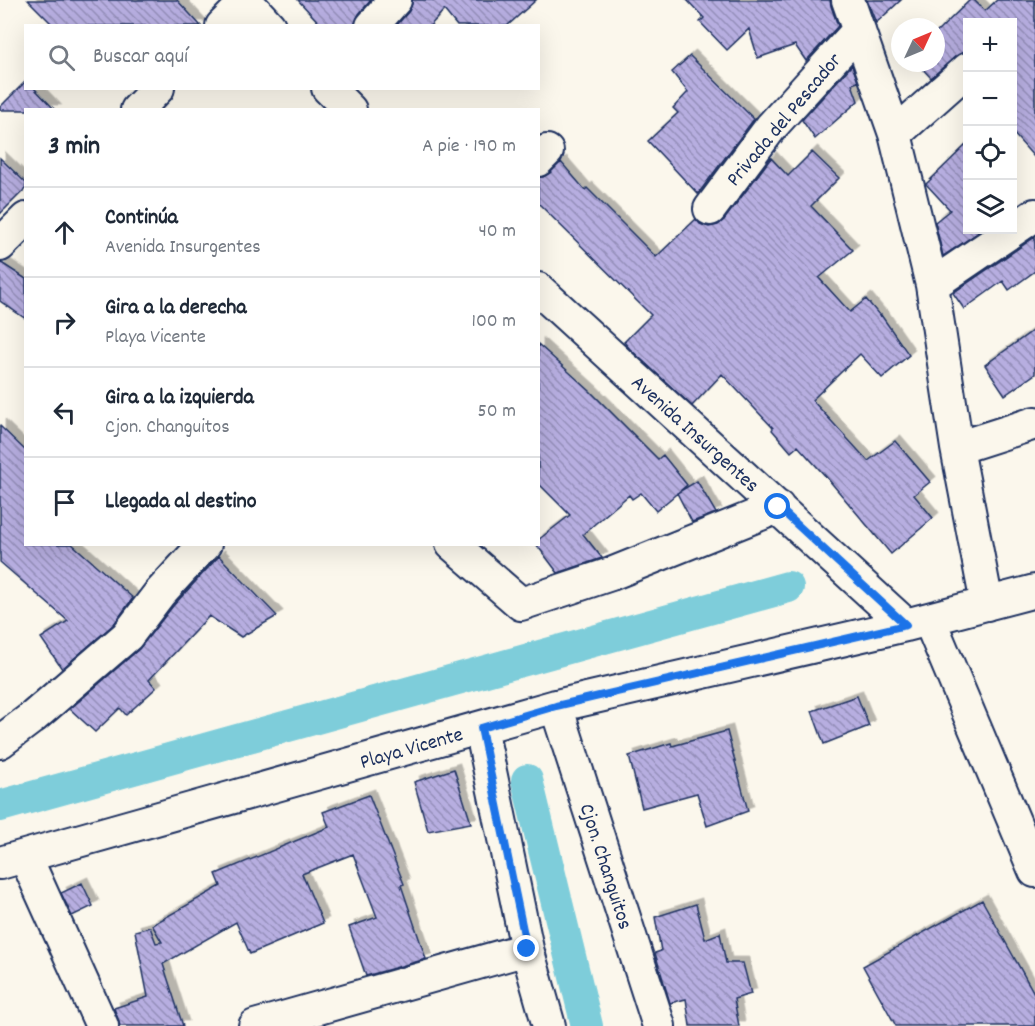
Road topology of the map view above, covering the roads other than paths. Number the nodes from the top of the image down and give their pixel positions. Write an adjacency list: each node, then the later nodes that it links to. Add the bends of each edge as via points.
1 (247, 0): 4 (street); 5 (street)
2 (395, 0): 6 (street)
3 (848, 0): 7 (street)
4 (224, 24)
5 (267, 24)
6 (374, 24)
7 (858, 30): 13 (street); 14 (street, Privada del Pescador, via 771,127)
8 (965, 72): 13 (street)
9 (156, 90): 11 (street)
10 (330, 90): 12 (street)
11 (139, 108)
12 (348, 108)
13 (895, 134): 16 (street)
14 (710, 209)
15 (1035, 215): 16 (street)
16 (932, 285): 19 (street)
17 (540, 291): 20 (street, Avenida Insurgentes)
18 (1035, 423): 19 (street)
19 (957, 448): 24 (street)
20 (778, 507): 22 (street, via 611,574 521,604); 25 (street, Avenida Insurgentes)
21 (203, 546): 28 (street, via 127,636)
22 (454, 546)
23 (1035, 591): 24 (street, Playa Vicente)
24 (987, 604): 25 (street, Playa Vicente)
25 (918, 622): 26 (street, Playa Vicente); 30 (street)
26 (556, 706): 27 (street, Playa Vicente); 35 (street, Cjon. Changuitos)
27 (481, 728): 29 (street, Playa Vicente); 31 (street)
28 (0, 742)
29 (12, 859): 32 (street)
30 (1035, 871)
31 (527, 949): 33 (street); 34 (street)
32 (102, 1026)
33 (255, 1026)
34 (549, 1026)
35 (658, 1026)

